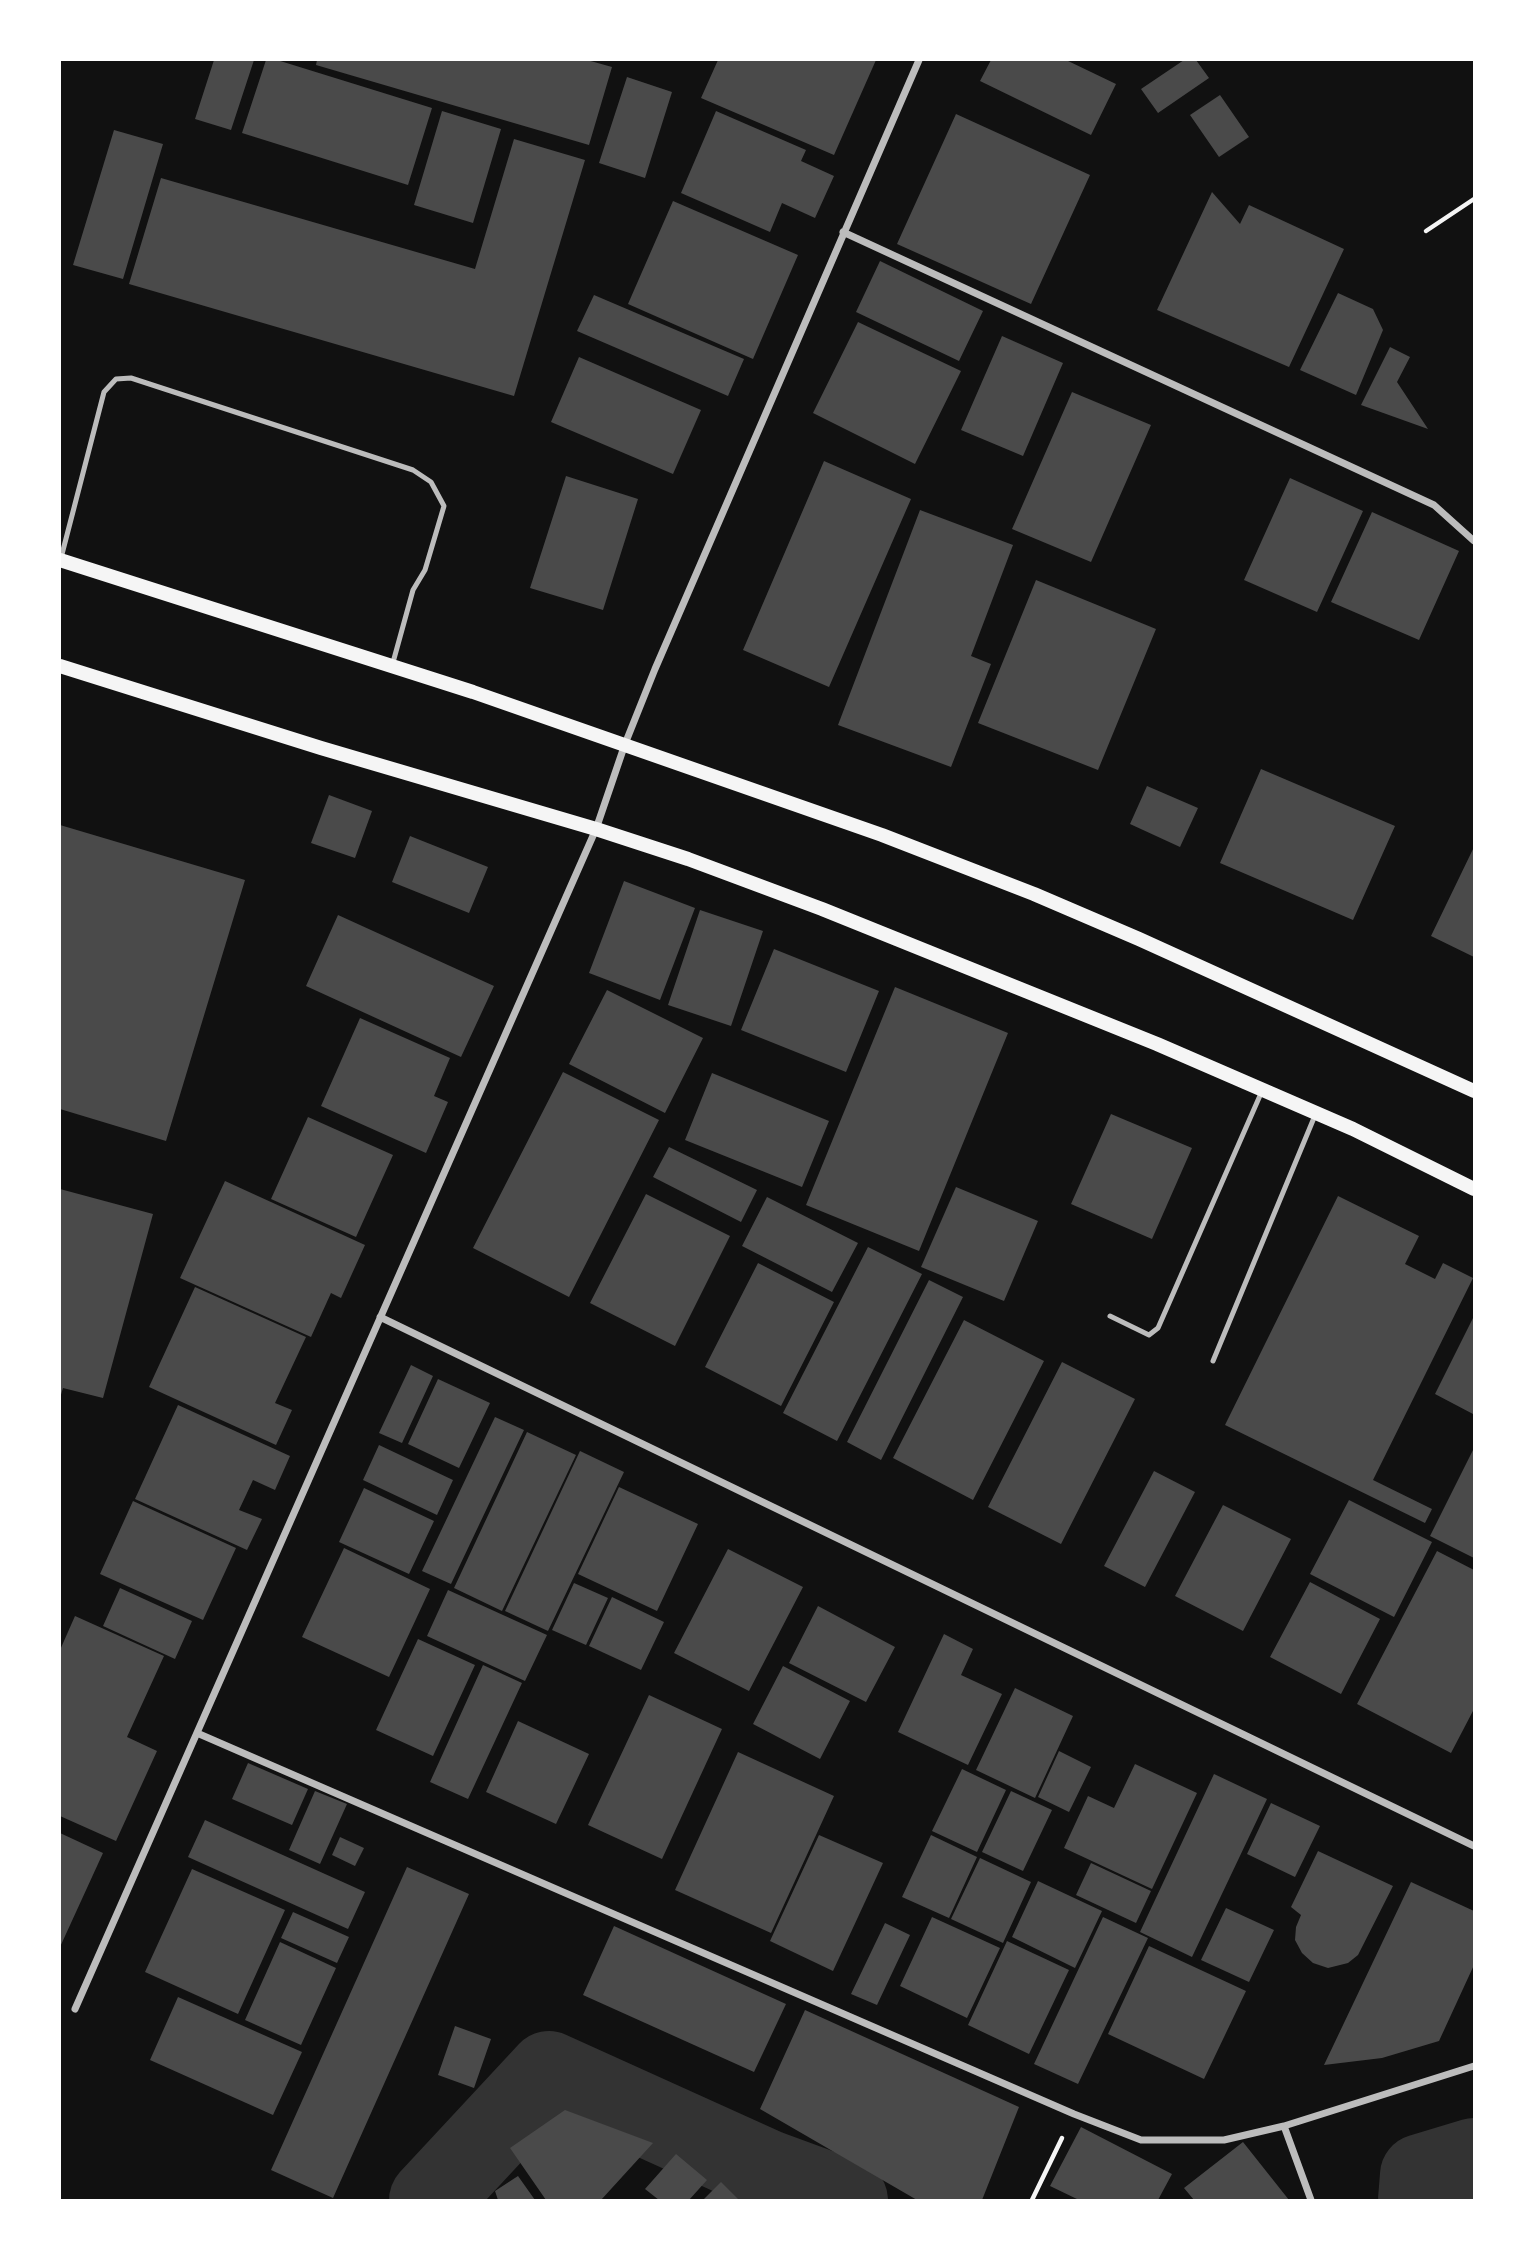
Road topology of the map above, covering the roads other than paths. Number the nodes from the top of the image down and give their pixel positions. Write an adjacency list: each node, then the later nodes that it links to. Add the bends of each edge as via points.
1 (919, 60): 2 (street)
2 (843, 232): 3 (street, via 1434,505); 7 (street)
3 (1475, 541)
4 (60, 561): 6 (main road); 6 (lane, via 104,392 116,379 144,383 413,470 431,482 444,506 425,570 413,590)
5 (60, 666): 8 (main road)
6 (392, 666): 7 (main road)
7 (625, 744): 8 (street); 10 (main road, via 1034,894)
8 (596, 829): 9 (main road, via 835,914); 14 (street)
9 (1262, 1091): 11 (main road); 13 (lane, via 1158,1328 1149,1335)
10 (1475, 1091)
11 (1316, 1113): 12 (main road); 15 (lane)
12 (1475, 1189)
13 (1110, 1316)
14 (380, 1317): 16 (street); 17 (street)
15 (1213, 1361)
16 (197, 1733): 18 (street); 20 (street, via 1141,2140 1224,2140)
17 (1475, 1846)
18 (75, 2009)
19 (1475, 2066): 20 (street)
20 (1284, 2126): 21 (street)
21 (1311, 2200)

